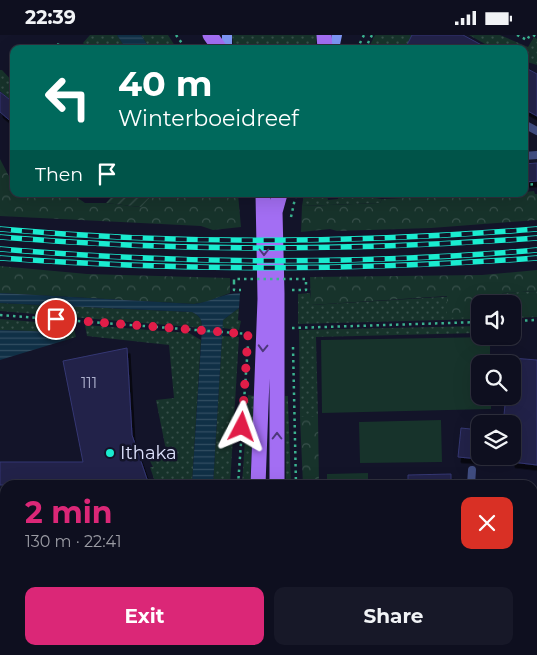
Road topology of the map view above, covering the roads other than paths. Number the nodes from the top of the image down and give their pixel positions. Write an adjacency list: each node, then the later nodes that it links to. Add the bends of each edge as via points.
1 (267, 204): 3 (main road, one-way to 3); 4 (main road, one-way to 1, via 277,293)
2 (472, 470): 5 (lane)
3 (258, 480)
4 (278, 480)
5 (471, 480)

